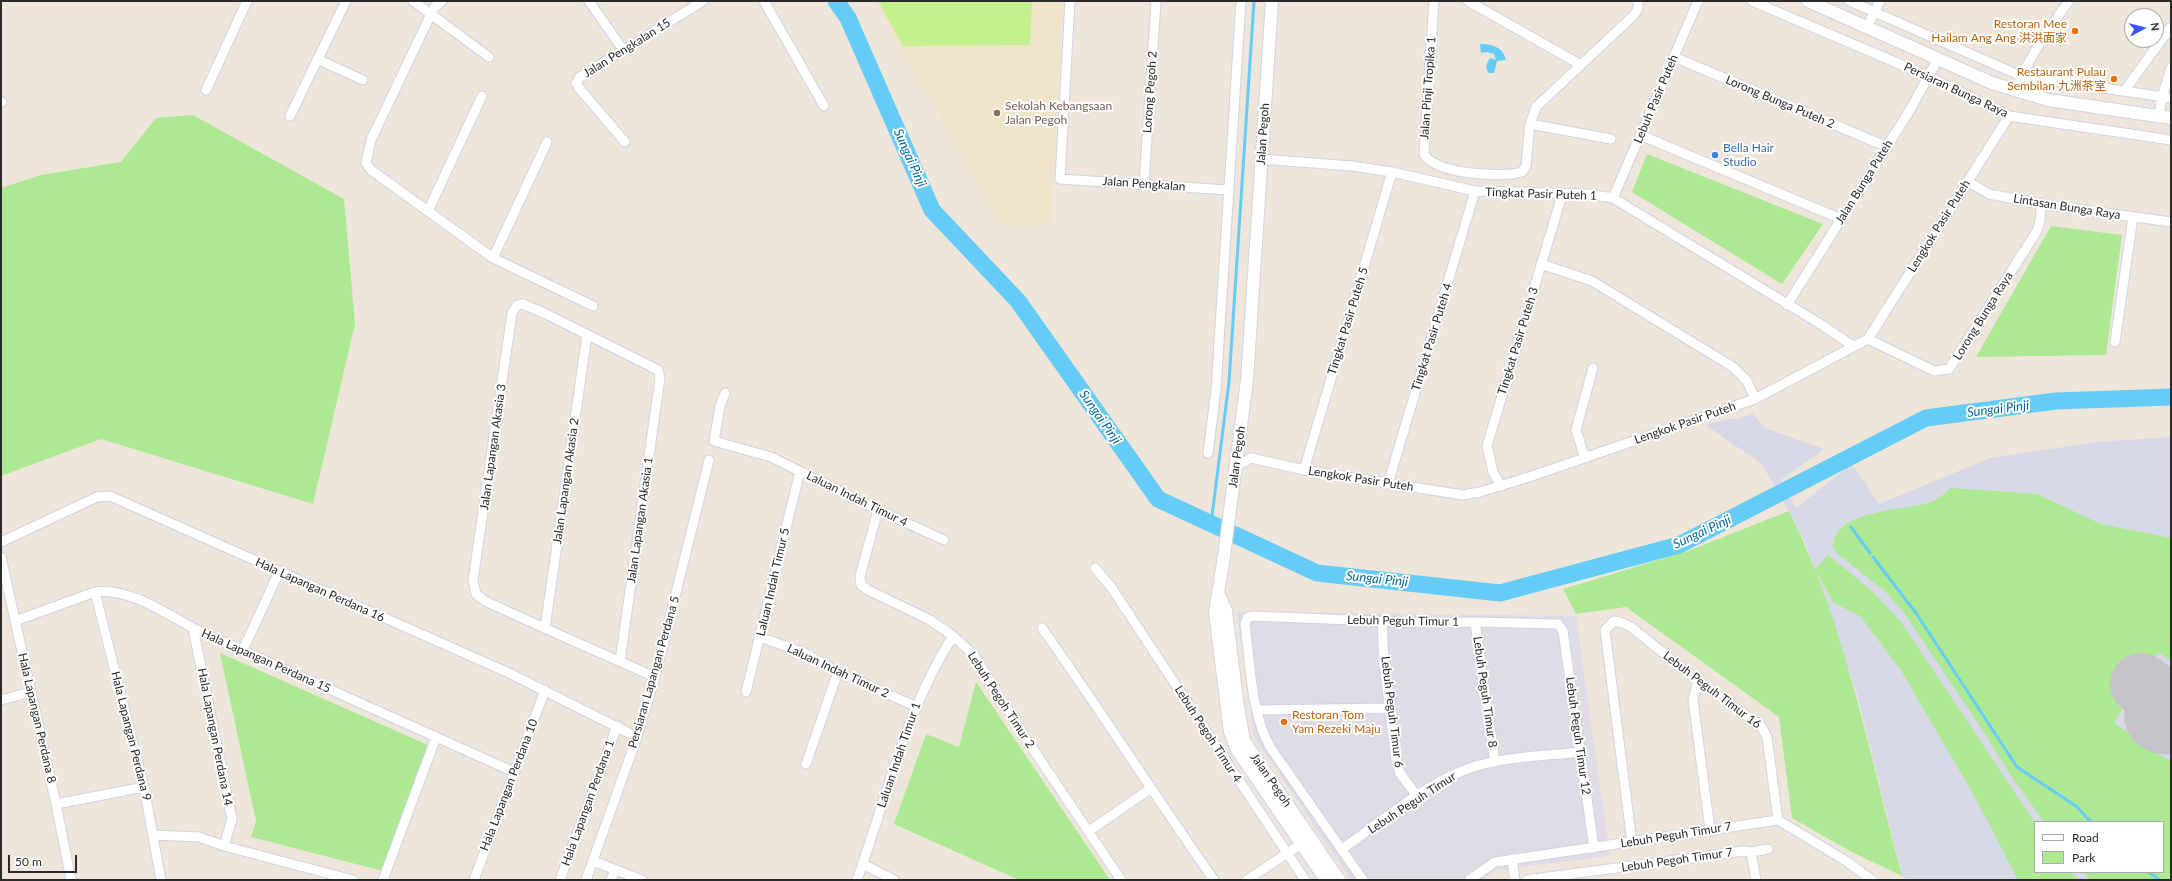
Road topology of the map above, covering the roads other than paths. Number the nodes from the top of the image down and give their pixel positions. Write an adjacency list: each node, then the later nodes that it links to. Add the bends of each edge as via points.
1 (247, 1): 35 (street)
2 (346, 1): 28 (street)
3 (413, 1): 22 (street)
4 (442, 1): 22 (street)
5 (589, 1): 25 (street)
6 (703, 1): 25 (street, Jalan Pengkalan 15)
7 (764, 1): 40 (street)
8 (1070, 1): 54 (street, Jalan Pengkalan, via 1060,179)
9 (1156, 1): 54 (street, Lorong Pegoh 2)
10 (1241, 1): 55 (street)
11 (1272, 1): 51 (street, Jalan Pegoh)
12 (1434, 1): 44 (street, Jalan Pinji Tropika 1, via 1424,154 1427,159 1441,166 1485,175 1522,172 1526,166)
13 (1468, 1): 30 (street)
14 (1638, 1): 30 (street, via 1638,9 1633,16)
15 (1698, 1): 27 (street, Lebuh Pasir Puteh)
16 (1752, 1): 33 (street, Persiaran Bunga Raya)
17 (1808, 1): 23 (street, Persiaran Bunga Raya)
18 (1849, 1): 21 (street)
19 (1880, 1): 21 (street)
20 (2065, 2): 32 (street)
21 (1873, 13): 23 (street); 32 (street)
22 (431, 14): 26 (street); 60 (street, via 371,140 366,163 371,170)
23 (1867, 27): 29 (street, Persiaran Bunga Raya)
24 (2171, 27): 36 (street)
25 (623, 50): 49 (street, Jalan Pengkalan 15, via 580,77 576,83)
26 (489, 57)
27 (1674, 57): 45 (street, Lebuh Pasir Puteh); 50 (street, Lorong Bunga Puteh 2)
28 (317, 59): 34 (street); 41 (street)
29 (1938, 59): 33 (street, Jalan Bunga Puteh); 37 (street, Persiaran Bunga Raya)
30 (1581, 65): 44 (street, via 1536,107)
31 (2171, 68): 39 (street)
32 (2021, 76): 36 (street); 37 (street)
33 (1930, 77): 42 (street, Persiaran Bunga Raya); 50 (street, Jalan Bunga Puteh)
34 (363, 80)
35 (206, 90)
36 (2125, 90): 39 (street)
37 (2015, 91): 43 (street, Persiaran Bunga Raya, via 2048,100)
38 (482, 96): 60 (street)
39 (2166, 98): 43 (street)
40 (824, 106)
41 (290, 116)
42 (2009, 116): 47 (street, Persiaran Bunga Raya); 53 (street, Lengkok Pasir Puteh)
43 (2165, 117)
44 (1530, 124): 46 (street)
45 (1640, 135): 58 (street, Lebuh Pasir Puteh); 62 (street)
46 (1611, 139)
47 (2171, 140)
48 (547, 142): 64 (street)
49 (625, 142)
50 (1885, 146): 62 (street, Jalan Bunga Puteh, via 1866,182)
51 (1261, 159): 52 (street, Tingkat Pasir Puteh 1, via 1352,166); 75 (street, Jalan Pegoh, via 1247,380)
52 (1392, 172): 56 (street, Tingkat Pasir Puteh 1); 81 (street, Tingkat Pasir Puteh 5)
53 (1967, 182): 59 (street, Lintasan Bunga Raya, via 1989,194); 69 (street, Lengkok Pasir Puteh)
54 (1144, 184): 55 (street, Jalan Pengkalan)
55 (1228, 190): 76 (street, via 1216,389)
56 (1475, 191): 57 (street, Tingkat Pasir Puteh 1); 83 (street, Tingkat Pasir Puteh 4)
57 (1562, 195): 58 (street, Tingkat Pasir Puteh 1, via 1588,194); 65 (street, Tingkat Pasir Puteh 3)
58 (1613, 198): 66 (street, Tingkat Pasir Puteh 1)
59 (2040, 204): 61 (street, Lintasan Bunga Raya); 69 (street, Lorong Bunga Raya, via 2037,231 1949,369 1934,371)
60 (428, 211): 64 (street)
61 (2133, 217): 63 (street, Lintasan Bunga Raya); 70 (street)
62 (1841, 219): 66 (street, Jalan Bunga Puteh)
63 (2171, 222)
64 (493, 258): 67 (street)
65 (1541, 264): 74 (street, via 1592,281 1733,367 1747,381); 84 (street, Tingkat Pasir Puteh 3, via 1487,446)
66 (1787, 305): 71 (street, Tingkat Pasir Puteh 1)
67 (593, 306)
68 (587, 335): 98 (street, Jalan Lapangan Akasia 2); 98 (street, Jalan Lapangan Akasia 3, via 523,304 517,305 512,313 473,580 476,594 485,601); 103 (street, Jalan Lapangan Akasia 1, via 658,370 660,378)
69 (1868, 339): 71 (street, Lengkok Pasir Puteh)
70 (2115, 342)
71 (1853, 346): 74 (street, Lengkok Pasir Puteh)
72 (1593, 368): 78 (street, via 1576,430)
73 (725, 393): 82 (street, Laluan Indah Timur 4, via 714,441 771,457)
74 (1755, 399): 78 (street, Lengkok Pasir Puteh)
75 (1239, 442): 77 (street); 80 (street, Jalan Pegoh)
76 (1208, 453)
77 (1251, 458): 80 (street); 81 (street, Lengkok Pasir Puteh)
78 (1585, 458): 84 (street, Lengkok Pasir Puteh)
79 (709, 460): 105 (street, Persiaran Lapangan Perdana 5)
80 (1235, 469): 92 (street, Jalan Pegoh)
81 (1304, 470): 83 (street, Lengkok Pasir Puteh)
82 (800, 471): 85 (street, Laluan Indah Timur 4); 101 (street, Laluan Indah Timur 5)
83 (1388, 484): 84 (street, Lengkok Pasir Puteh, via 1463,495)
84 (1501, 486)
85 (878, 510): 86 (street, Laluan Indah Timur 4); 100 (street, Lebuh Pegoh Timur 2, via 860,576 861,585 930,620)
86 (944, 540)
87 (1, 542): 90 (street, Hala Lapangan Perdana 16, via 97,497 110,496)
88 (1, 557): 93 (street, Hala Lapangan Perdana 8)
89 (1095, 568): 137 (street, Lebuh Pegoh Timur 4, via 1111,587)
90 (279, 572): 102 (street); 107 (street, Hala Lapangan Perdana 16)
91 (95, 592): 93 (street, Hala Lapangan Perdana 15); 97 (street, Hala Lapangan Perdana 15, via 108,590 145,603); 121 (street, Hala Lapangan Perdana 9)
92 (1219, 595): 125 (street, Jalan Pegoh, via 1226,611 1244,741); 131 (street, via 1215,612 1230,732 1236,748)
93 (15, 621): 108 (street, Hala Lapangan Perdana 8)
94 (1382, 621): 95 (street, Lebuh Peguh Timur 1); 112 (street, Lebuh Peguh Timur 6); 113 (street, Lebuh Peguh Timur 1, via 1252,616 1247,618 1244,624)
95 (1475, 622): 96 (street, Lebuh Peguh Timur 1); 118 (street, Lebuh Peguh Timur 8)
96 (1558, 624): 117 (street, Lebuh Peguh Timur 12, via 1563,631)
97 (193, 628): 102 (street, Hala Lapangan Perdana 15); 132 (street, Hala Lapangan Perdana 14, via 232,819)
98 (545, 628): 103 (street)
99 (1042, 628): 122 (street, via 1095,702)
100 (953, 636): 111 (street, Laluan Indah Timur 1); 128 (street, Lebuh Pegoh Timur 2, via 973,654)
101 (760, 637): 104 (street, Laluan Indah Timur 2, via 804,653); 109 (street, Laluan Indah Timur 5)
102 (243, 650): 115 (street, Hala Lapangan Perdana 15)
103 (620, 661): 105 (street)
104 (838, 672): 111 (street, Laluan Indah Timur 2); 119 (street)
105 (655, 677): 116 (street, Persiaran Lapangan Perdana 5)
106 (1698, 681): 126 (street, Lebuh Peguh Timur 16, via 1762,726 1767,737); 127 (street, via 1693,700); 130 (street, Lebuh Peguh Timur 16, via 1622,622 1614,621 1605,630)
107 (545, 690): 114 (street, Hala Lapangan Perdana 16); 120 (street, Hala Lapangan Perdana 10)
108 (31, 692): 110 (street); 124 (street, Hala Lapangan Perdana 8)
109 (746, 692)
110 (1, 700)
111 (915, 706): 141 (street, Laluan Indah Timur 1)
112 (1390, 708): 113 (street); 123 (street, Lebuh Peguh Timur 6, via 1400,773)
113 (1257, 710): 134 (street, via 1262,732 1270,747)
114 (617, 726): 116 (street, Hala Lapangan Perdana 16); 148 (street, Hala Lapangan Perdana 1)
115 (436, 737): 120 (street, Hala Lapangan Perdana 15); 146 (street)
116 (637, 737): 140 (street, Persiaran Lapangan Perdana 5)
117 (1580, 752): 118 (street, Lebuh Peguh Timur); 133 (street, Lebuh Peguh Timur 12)
118 (1495, 762): 123 (street, Lebuh Peguh Timur, via 1460,771)
119 (806, 764)
120 (514, 772): 147 (street, Hala Lapangan Perdana 10)
121 (144, 787): 124 (street); 129 (street, Hala Lapangan Perdana 9)
122 (1150, 789): 128 (street); 155 (street)
123 (1417, 796): 134 (street, Lebuh Peguh Timur)
124 (56, 804): 143 (street, Hala Lapangan Perdana 8)
125 (1294, 813): 131 (street, via 1301,831); 138 (street, Jalan Pegoh)
126 (1778, 820): 127 (street, Lebuh Peguh Timur 7); 165 (street, via 1846,861)
127 (1710, 830): 130 (street, Lebuh Peguh Timur 7)
128 (1089, 831): 154 (street, Lebuh Pegoh Timur 2)
129 (154, 835): 132 (street, via 199,837); 144 (street, Hala Lapangan Perdana 9)
130 (1632, 843): 133 (street, Lebuh Peguh Timur 7)
131 (1301, 844): 137 (street); 138 (street, via 1311,847); 158 (street)
132 (224, 846): 145 (street)
133 (1594, 848): 139 (street, Lebuh Peguh Timur 7)
134 (1342, 849): 160 (street)
135 (1768, 849): 136 (street, Lebuh Pegoh Timur 7)
136 (1751, 852): 163 (street, Lebuh Pegoh Timur 7); 164 (street)
137 (1287, 853): 156 (street); 157 (street, Lebuh Pegoh Timur 4)
138 (1324, 857): 159 (street, Jalan Pegoh)
139 (1512, 859): 161 (street, Lebuh Peguh Timur 7, via 1495,862); 162 (street)
140 (593, 861): 142 (street); 149 (street, Persiaran Lapangan Perdana 5)
141 (863, 864): 152 (street, Laluan Indah Timur 1); 153 (street)
142 (615, 870): 150 (street); 151 (street)
143 (71, 880)
144 (161, 880)
145 (353, 880)
146 (383, 880)
147 (474, 880)
148 (560, 880)
149 (586, 880)
150 (611, 880)
151 (642, 880)
152 (857, 880)
153 (894, 880)
154 (1121, 880)
155 (1214, 880)
156 (1247, 880)
157 (1305, 880)
158 (1326, 880)
159 (1339, 880)
160 (1363, 880)
161 (1469, 880)
162 (1515, 880)
163 (1527, 880)
164 (1756, 880)
165 (1872, 880)

